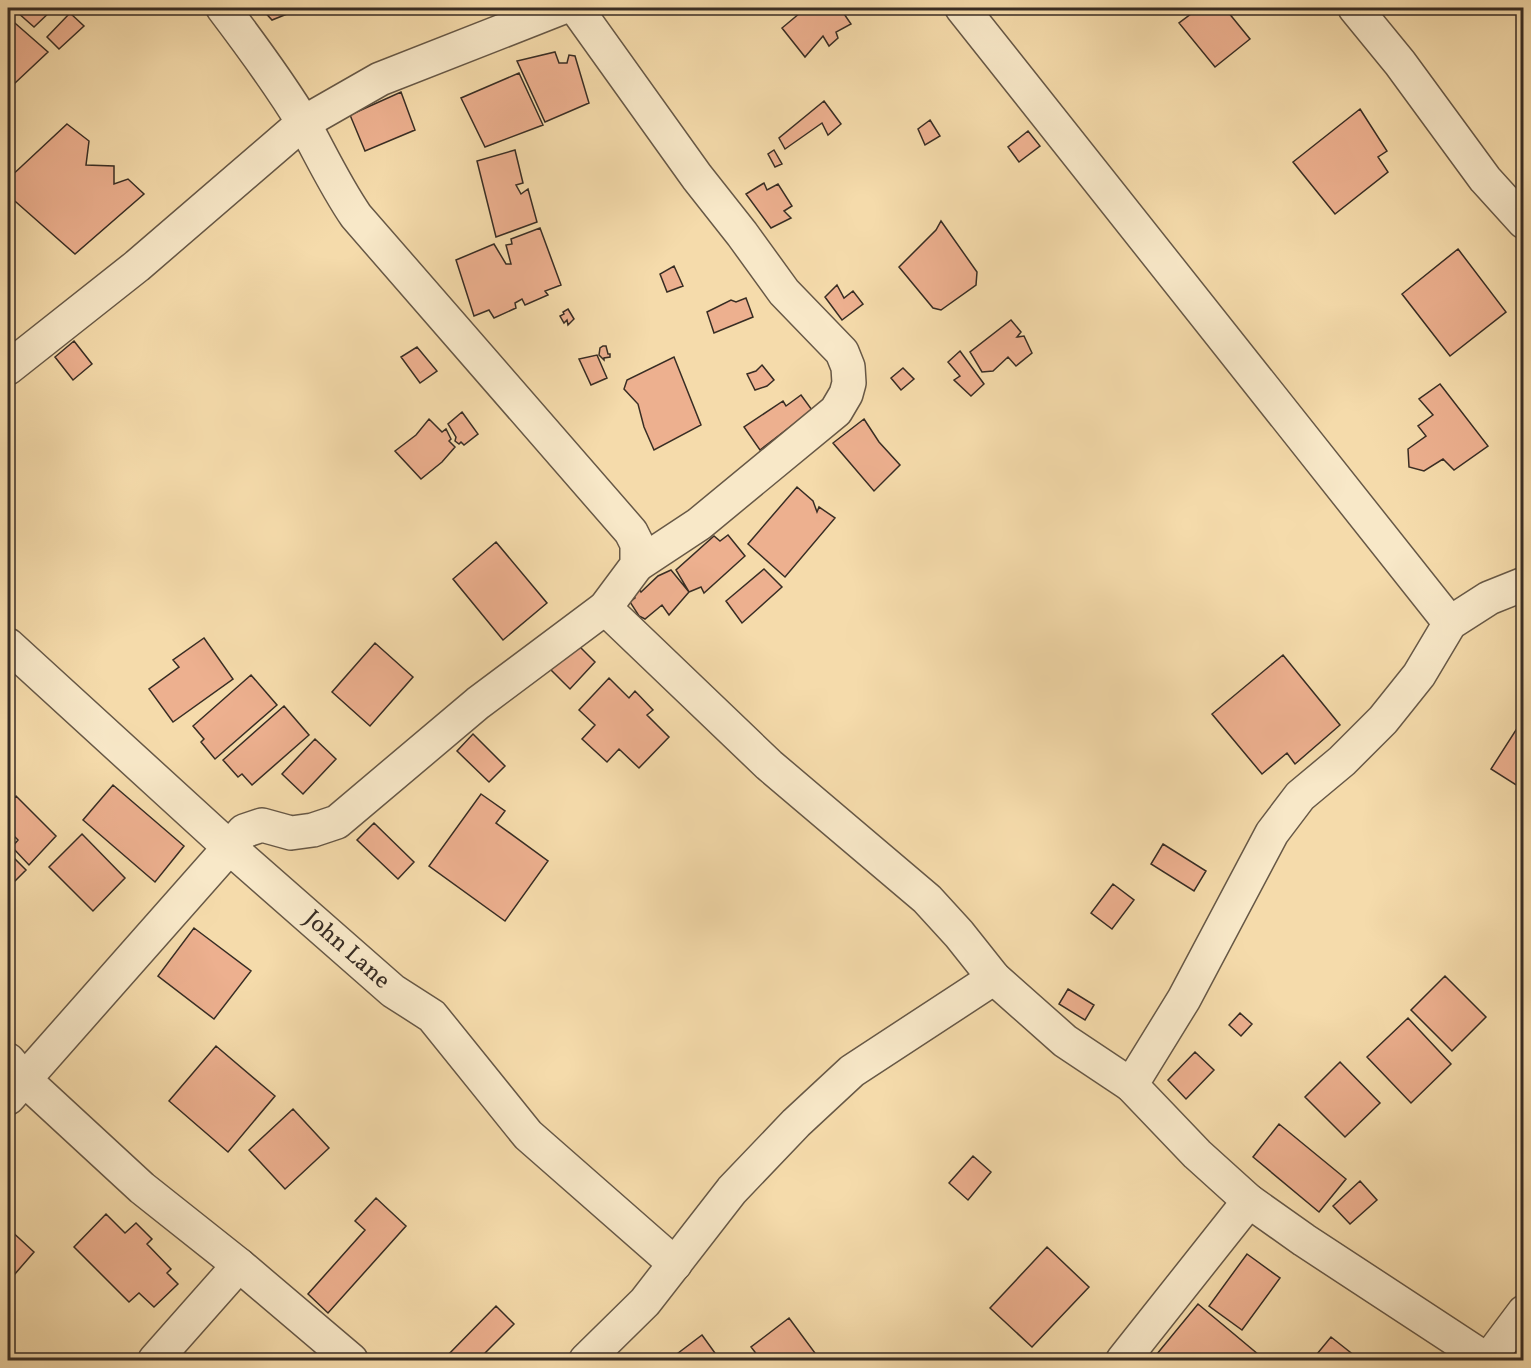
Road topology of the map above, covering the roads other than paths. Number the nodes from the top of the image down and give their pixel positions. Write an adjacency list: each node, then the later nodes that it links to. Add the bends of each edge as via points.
1 (223, 8): 6 (street)
2 (561, 8): 6 (street, via 380,80)
3 (576, 8): 9 (street, via 784,292 842,352 848,367 846,394 836,411 699,524)
4 (962, 8): 12 (street)
5 (1355, 8): 7 (street, via 1485,179)
6 (303, 123): 8 (street, via 137,266); 9 (street, via 356,216 631,532 637,544)
7 (1524, 222)
8 (8, 368)
9 (637, 566): 11 (street)
10 (1524, 584): 12 (street, via 1490,598)
11 (605, 608): 14 (street, via 478,703 337,822 291,833 262,825 244,831); 15 (street, via 769,765 927,899)
12 (1450, 623): 17 (street, via 1419,675 1383,720 1300,796 1272,833 1184,999)
13 (8, 645): 14 (street, John Lane)
14 (228, 847): 16 (street); 19 (street, John Lane, via 393,991 432,1016 528,1135)
15 (994, 978): 17 (street, via 1065,1041); 19 (street, via 852,1071 732,1190)
16 (13, 1079): 20 (street)
17 (1131, 1085): 18 (street)
18 (1249, 1201): 25 (street); 26 (street)
19 (675, 1264): 24 (street, via 645,1302)
20 (239, 1265): 22 (street); 23 (street)
21 (1524, 1312): 26 (street)
22 (155, 1360)
23 (351, 1360)
24 (586, 1360)
25 (1123, 1360)
26 (1488, 1360)

